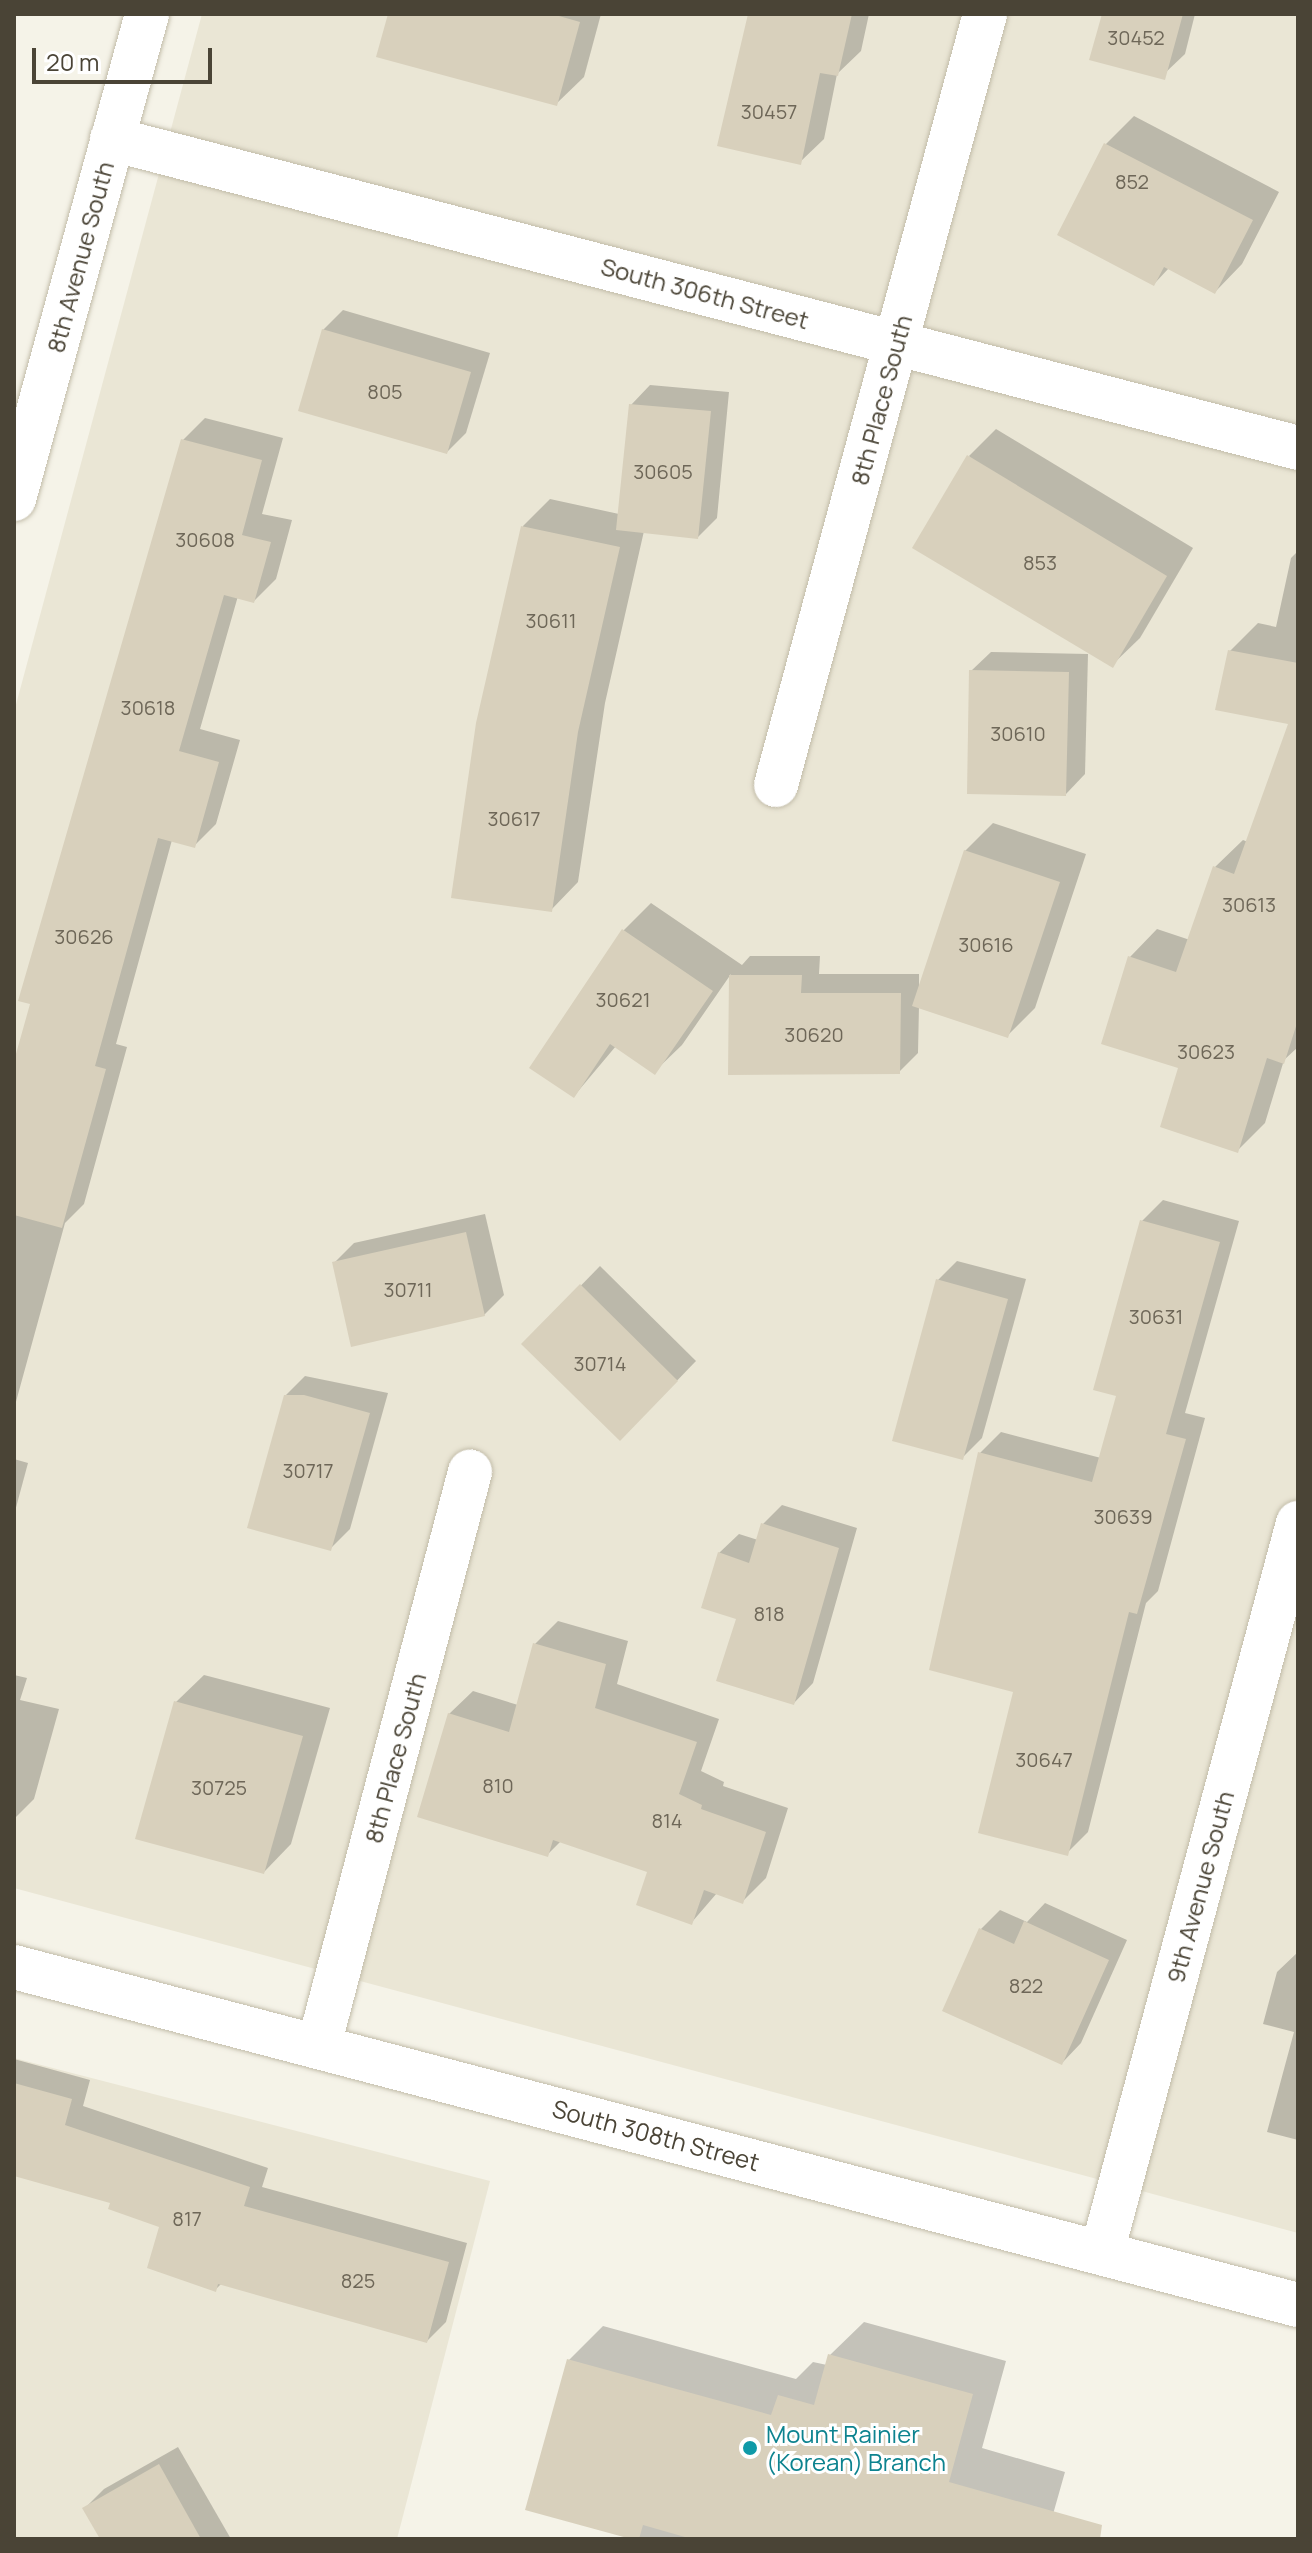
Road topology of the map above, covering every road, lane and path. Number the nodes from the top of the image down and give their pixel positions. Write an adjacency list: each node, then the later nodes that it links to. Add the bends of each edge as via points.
1 (147, 14): 3 (street, 8th Avenue South)
2 (985, 14): 4 (street, 8th Place South)
3 (112, 139): 4 (street, South 306th Street); 6 (street, 8th Avenue South)
4 (896, 343): 5 (street, South 306th Street); 7 (street, 8th Place South)
5 (1298, 448)
6 (14, 499)
7 (776, 785)
8 (470, 1472): 11 (street, 8th Place South)
9 (1298, 1523): 12 (street, 9th Avenue South)
10 (14, 1967): 11 (street, South 308th Street)
11 (319, 2045): 12 (street, South 308th Street)
12 (1102, 2252): 13 (street, South 308th Street)
13 (1298, 2305)

